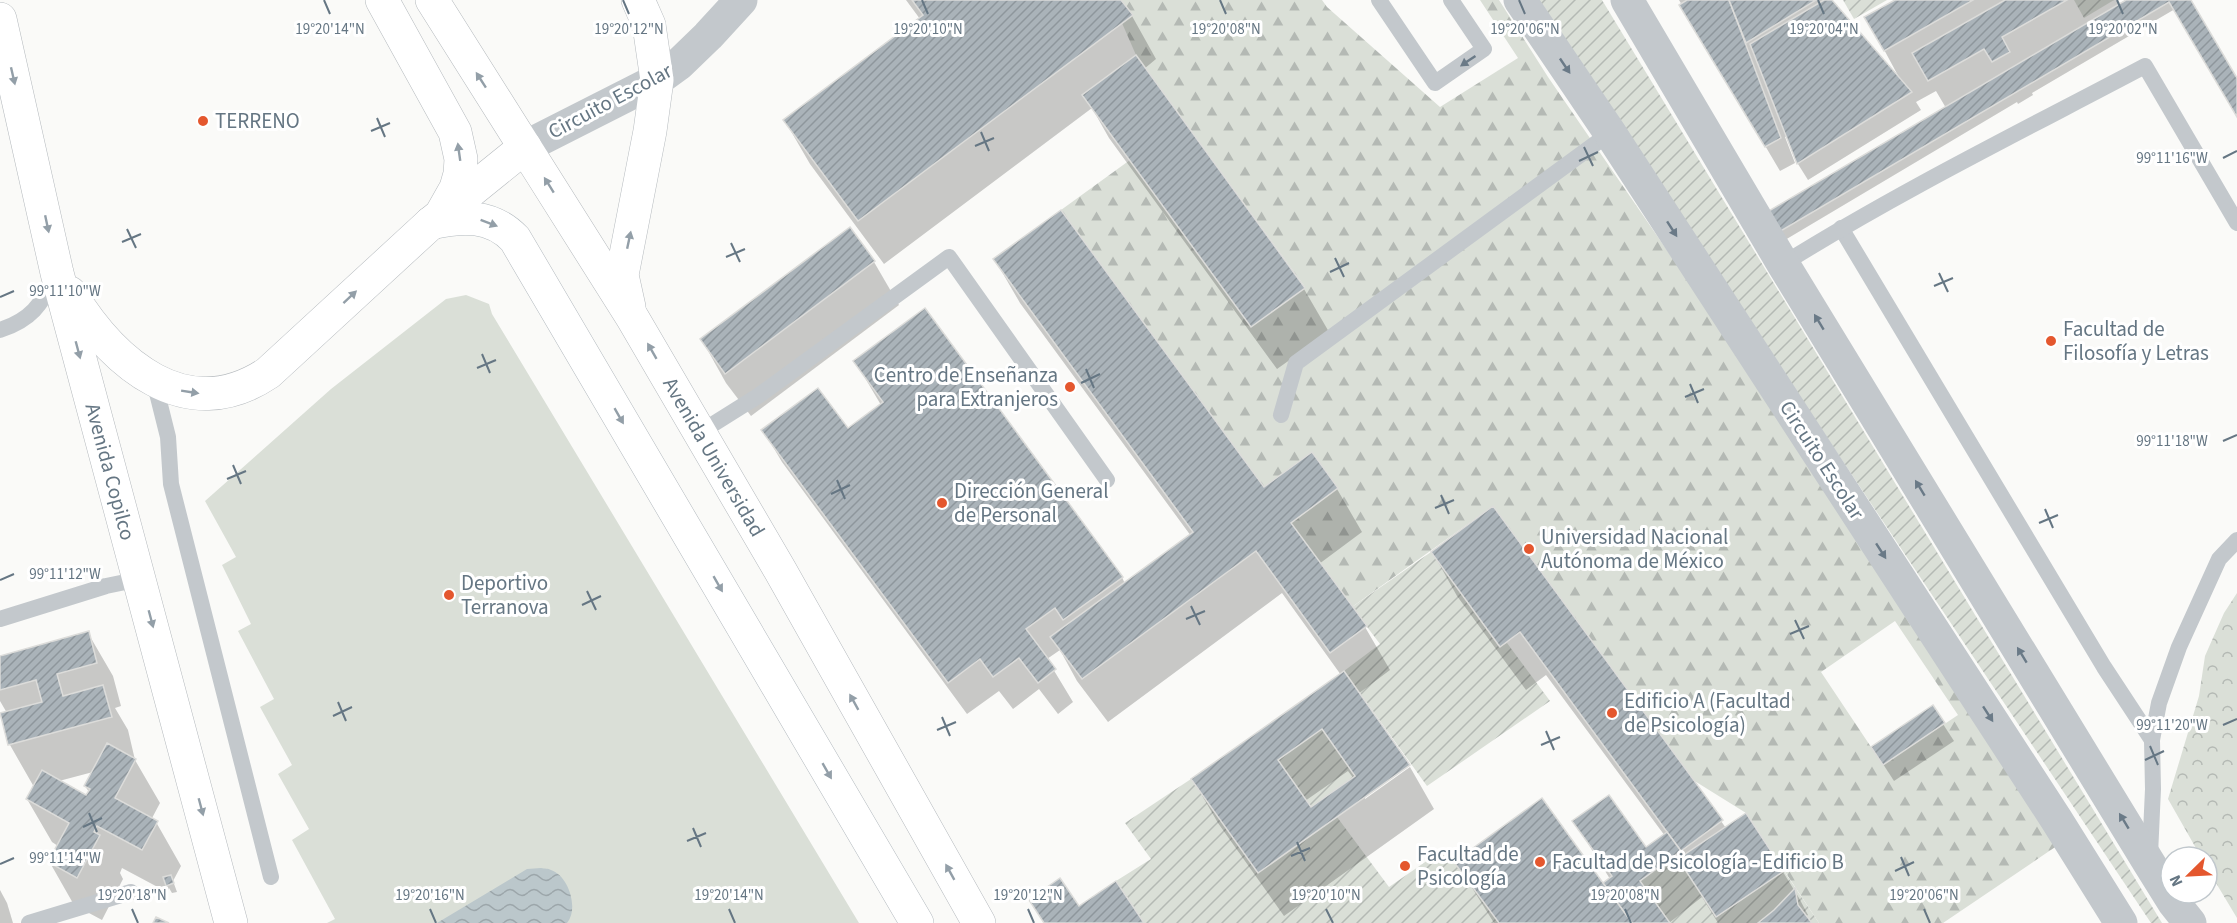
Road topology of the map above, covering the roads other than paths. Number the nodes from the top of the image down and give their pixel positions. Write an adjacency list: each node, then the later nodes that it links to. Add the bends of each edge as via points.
1 (382, 0): 13 (main road, one-way to 1, via 456,188 459,146)
2 (432, 0): 12 (main road, Avenida Universidad, one-way to 2)
3 (639, 0): 10 (main road, via 649,25)
4 (741, 0): 10 (street, Circuito Escolar, via 679,64)
5 (1379, 0): 6 (lane, one-way to 5, via 1484,49 1435,83)
6 (1451, 0)
7 (1520, 0): 11 (street, Circuito Escolar, one-way to 11)
8 (1627, 0): 16 (street)
9 (0, 20): 17 (main road, Avenida Copilco, one-way to 17)
10 (657, 80): 12 (street, Circuito Escolar); 18 (main road, one-way to 10, via 622,275)
11 (1610, 133): 21 (lane, via 1296,363); 35 (street, Circuito Escolar, one-way to 35)
12 (525, 147): 13 (main road); 18 (main road, Avenida Universidad, one-way to 12)
13 (431, 222): 20 (main road, one-way to 13, via 198,394 234,390 256,381); 33 (main road, one-way to 33, via 473,217 500,227 515,239)
14 (2237, 223): 15 (lane, via 2145,66)
15 (1841, 228): 16 (lane); 27 (lane, via 2104,667)
16 (1783, 264): 28 (street, one-way to 16)
17 (57, 273): 19 (lane, via 43,301 26,319); 20 (main road, via 114,350); 25 (main road, Avenida Copilco, one-way to 25)
18 (632, 317): 22 (main road, Avenida Universidad, one-way to 18)
19 (0, 330)
20 (154, 381): 29 (lane, via 168,437 171,484)
21 (1281, 415)
22 (699, 433): 23 (lane, via 758,396 949,257); 34 (main road, Avenida Universidad, one-way to 22)
23 (1107, 480)
24 (2237, 540): 27 (lane, via 2219,559 2179,647 2159,703)
25 (140, 579): 26 (lane); 32 (main road, Avenida Copilco, one-way to 32)
26 (0, 619)
27 (2152, 740): 28 (lane)
28 (2149, 863): 36 (street)
29 (272, 877)
30 (131, 892): 31 (lane)
31 (32, 922)
32 (231, 923)
33 (917, 923)
34 (979, 923)
35 (2121, 923)
36 (2190, 923)

